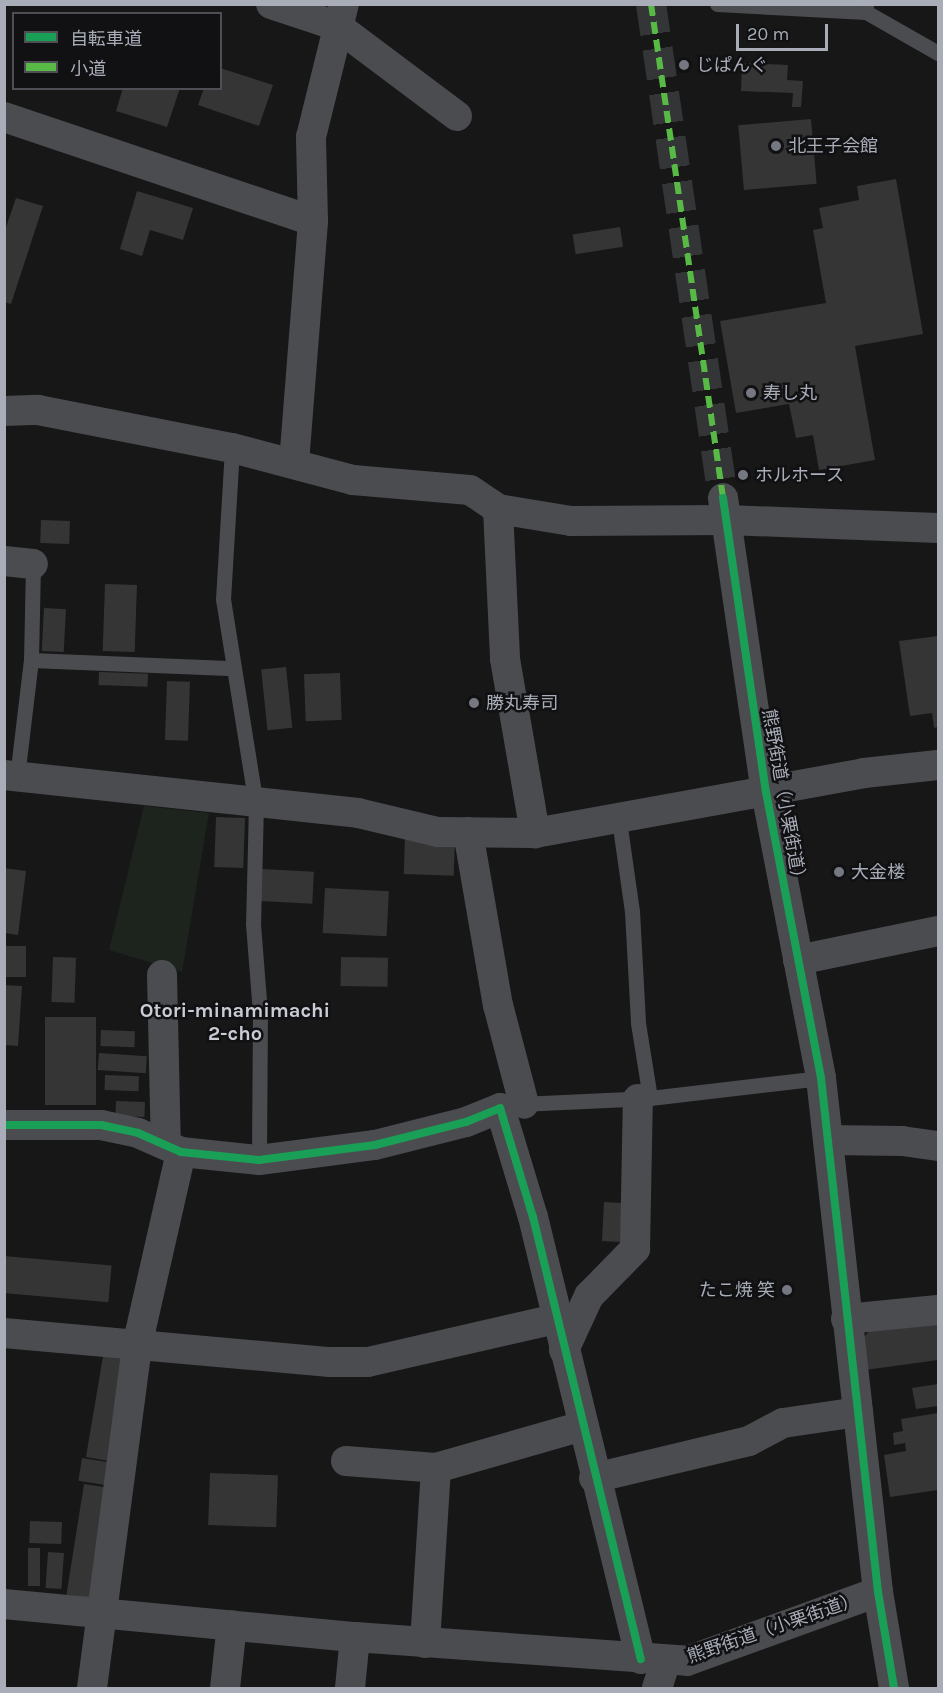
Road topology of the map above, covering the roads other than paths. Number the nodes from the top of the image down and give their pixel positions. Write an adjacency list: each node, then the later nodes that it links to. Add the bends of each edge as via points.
1 (271, 4): 4 (street)
2 (717, 4): 3 (lane)
3 (866, 8): 5 (lane)
4 (340, 15): 6 (street); 8 (street, via 311,137)
5 (939, 53)
6 (457, 116)
7 (4, 117): 8 (street)
8 (313, 221): 11 (street)
9 (4, 411): 10 (street, via 38,410)
10 (232, 448): 11 (street); 17 (lane, via 223,599)
11 (294, 463): 12 (street, via 353,480 470,490)
12 (498, 509): 13 (street, via 571,521); 24 (street, via 505,659)
13 (725, 509): 14 (street); 20 (street, 熊野街道（小栗街道）)
14 (939, 528)
15 (19, 563): 16 (lane)
16 (31, 660): 17 (lane); 19 (lane)
17 (234, 668): 21 (lane)
18 (939, 765): 20 (street, via 864,773)
19 (11, 776): 21 (street)
20 (766, 792): 22 (street); 26 (street, 熊野街道（小栗街道）)
21 (256, 804): 23 (street, via 358,813 438,832); 35 (lane, via 253,924 260,1012)
22 (619, 820): 24 (street); 29 (lane, via 632,911)
23 (468, 832): 24 (street); 30 (street)
24 (535, 833)
25 (939, 931): 26 (street)
26 (798, 960): 28 (street, 熊野街道（小栗街道）)
27 (162, 975): 34 (street)
28 (820, 1078): 29 (lane); 32 (street, 熊野街道（小栗街道）)
29 (644, 1098): 30 (lane); 41 (street, via 634,1249 589,1296)
30 (512, 1106): 35 (street, via 375,1145); 37 (street)
31 (4, 1125): 34 (street, via 101,1125 138,1133)
32 (828, 1140): 33 (street); 38 (street, 熊野街道（小栗街道）)
33 (939, 1146)
34 (174, 1148): 35 (street); 40 (street)
35 (259, 1160)
36 (939, 1310): 38 (street)
37 (556, 1319): 40 (street, via 368,1362); 41 (street)
38 (846, 1319): 42 (street, 熊野街道（小栗街道）)
39 (4, 1333): 40 (street)
40 (137, 1346): 49 (street)
41 (564, 1350): 43 (street)
42 (858, 1413): 46 (street, via 783,1423 749,1441); 47 (street, 熊野街道（小栗街道）)
43 (582, 1426): 45 (street); 46 (street)
44 (346, 1461): 45 (street)
45 (435, 1468): 52 (street)
46 (594, 1478): 53 (street)
47 (878, 1592): 53 (street, 熊野街道（小栗街道）, via 687,1661); 57 (street, 熊野街道（小栗街道）)
48 (4, 1604): 49 (street, 熊野街道（小栗街道）)
49 (100, 1613): 50 (street, 熊野街道（小栗街道）); 54 (street)
50 (232, 1625): 51 (street, 熊野街道（小栗街道）); 55 (street)
51 (355, 1637): 52 (street, 熊野街道（小栗街道）); 56 (street)
52 (425, 1642): 53 (street, 熊野街道（小栗街道）)
53 (654, 1667)
54 (92, 1689)
55 (225, 1689)
56 (350, 1689)
57 (894, 1689)

